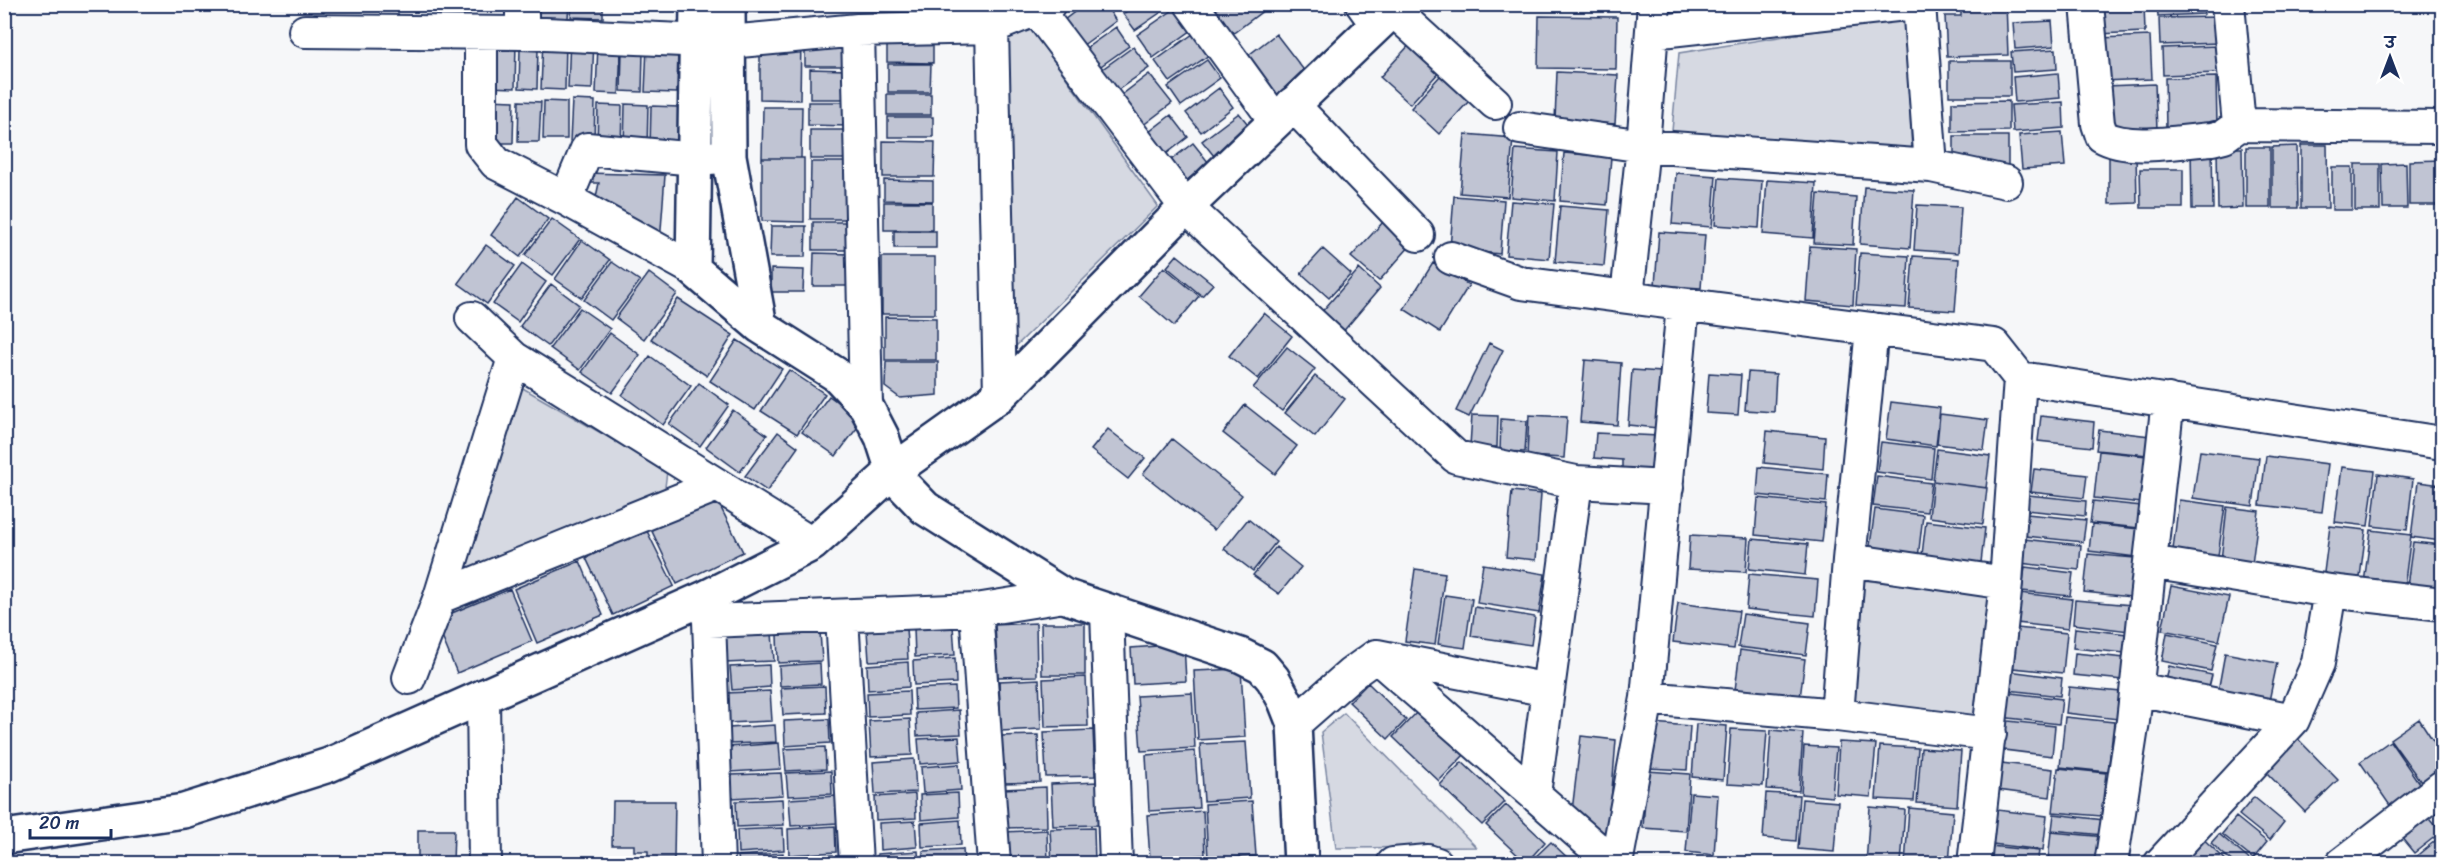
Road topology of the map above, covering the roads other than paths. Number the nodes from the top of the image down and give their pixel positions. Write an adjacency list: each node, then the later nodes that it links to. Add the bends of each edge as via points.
1 (697, 4): 16 (street)
2 (728, 4): 16 (street)
3 (1191, 4): 18 (street)
4 (1906, 4): 10 (street)
5 (1919, 4): 25 (street)
6 (2087, 4): 19 (street, via 2102,136 2113,143 2136,145 2212,139 2224,136)
7 (2228, 4): 19 (street)
8 (1043, 7): 13 (street); 28 (street)
9 (1383, 11): 17 (street); 18 (street)
10 (1653, 18): 22 (street)
11 (522, 19): 15 (street); 16 (street)
12 (874, 21): 13 (street); 16 (street); 41 (street)
13 (992, 27): 39 (street)
14 (305, 31): 15 (street)
15 (481, 33): 27 (street, via 481,144 496,163)
16 (713, 41): 23 (street); 24 (street)
17 (1495, 103)
18 (1283, 112): 28 (street); 29 (street)
19 (2238, 125): 20 (street)
20 (2442, 127)
21 (1520, 128): 22 (street)
22 (1643, 146): 25 (street); 32 (street)
23 (729, 156): 24 (street); 35 (street)
24 (696, 159): 27 (street, via 587,149); 31 (street)
25 (1931, 166): 26 (street)
26 (2006, 182)
27 (566, 199): 31 (street)
28 (1186, 207): 39 (street); 44 (street, via 1456,457)
29 (1418, 235)
30 (1451, 258): 32 (street, via 1521,284)
31 (693, 269): 35 (street)
32 (1627, 297): 33 (street)
33 (1683, 304): 36 (street); 46 (street)
34 (472, 318): 37 (street)
35 (760, 326): 41 (street, via 837,375)
36 (1872, 329): 38 (street, via 1994,345); 48 (street)
37 (514, 358): 45 (street); 53 (street)
38 (2020, 378): 40 (street); 50 (street)
39 (1000, 395): 43 (street)
40 (2168, 400): 42 (street); 49 (street)
41 (866, 406): 43 (street)
42 (2442, 443)
43 (893, 471): 47 (street); 52 (street, via 925,508)
44 (1576, 482): 46 (street); 62 (street)
45 (717, 485): 47 (street); 53 (street)
46 (1667, 487): 64 (street)
47 (812, 544): 55 (street)
48 (1850, 560): 50 (street); 65 (street)
49 (2150, 562): 51 (street); 61 (street)
50 (2006, 583): 68 (street)
51 (2330, 591): 54 (street); 66 (street, via 2318,663)
52 (1064, 596): 56 (street); 57 (street)
53 (440, 597): 60 (street)
54 (2442, 604)
55 (708, 609): 58 (street); 63 (street); 74 (street)
56 (976, 609): 58 (street); 76 (street)
57 (1107, 612): 67 (street, via 1240,655 1262,666 1285,701); 77 (street)
58 (842, 616): 75 (street)
59 (1376, 656): 62 (street); 67 (street); 70 (street)
60 (409, 678)
61 (2137, 689): 66 (street); 83 (street)
62 (1548, 690): 70 (street)
63 (483, 696): 71 (street, via 329,765 184,811); 73 (street)
64 (1647, 698): 65 (street); 81 (street)
65 (1837, 715): 68 (street)
66 (2293, 720): 84 (street)
67 (1293, 724): 78 (street)
68 (1990, 735): 82 (street)
69 (2442, 787): 72 (street)
70 (1534, 795): 81 (street)
71 (4, 837)
72 (2375, 854): 85 (street)
73 (485, 864)
74 (718, 864)
75 (856, 864)
76 (994, 864)
77 (1116, 864)
78 (1301, 864)
79 (1393, 864): 80 (street)
80 (1437, 864)
81 (1615, 864)
82 (1974, 864)
83 (2111, 864)
84 (2160, 864)
85 (2342, 864)

